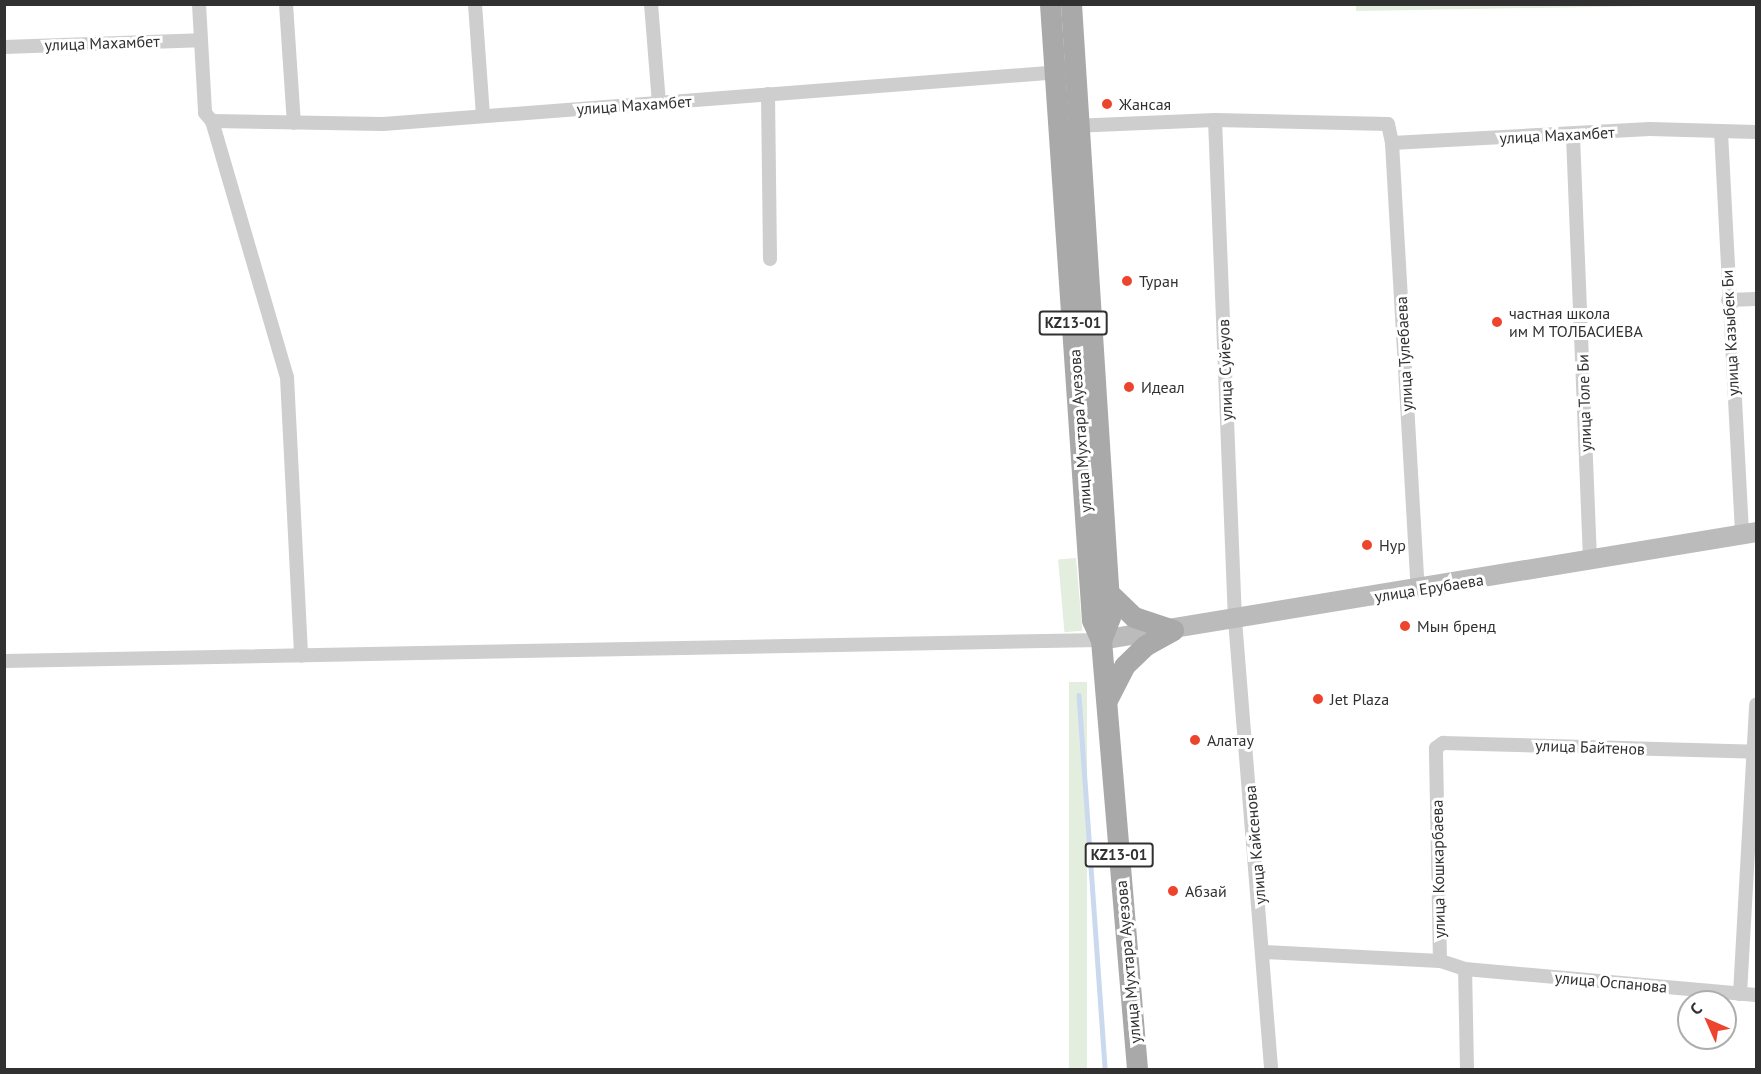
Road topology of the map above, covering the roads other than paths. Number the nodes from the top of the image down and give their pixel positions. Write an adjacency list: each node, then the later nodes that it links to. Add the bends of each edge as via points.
1 (199, 4): 7 (street)
2 (285, 4): 15 (street)
3 (475, 4): 12 (street)
4 (651, 4): 11 (street)
5 (1050, 4): 9 (main road, улица Мухтара Ауезова / KZ13-01)
6 (1071, 4): 9 (main road, улица Мухтара Ауезова / KZ13-01)
7 (200, 40): 8 (street, улица Махамбет); 14 (street, via 205,113)
8 (4, 47)
9 (1064, 71): 10 (street, улица Махамбет); 16 (main road, улица Мухтара Ауезова / KZ13-01)
10 (768, 94): 11 (street, улица Махамбет); 21 (street)
11 (659, 103): 12 (street, улица Махамбет)
12 (483, 116): 15 (street, улица Махамбет, via 383,124)
13 (1215, 120): 16 (street); 20 (street, улица Тулебаева, via 1383,121 1388,124); 28 (street, улица Суйеуов)
14 (212, 122): 15 (street, улица Махамбет); 31 (street, via 288,377)
15 (294, 123)
16 (1069, 126): 27 (main road, улица Мухтара Ауезова / KZ13-01); 30 (main road, улица Мухтара Ауезова / KZ13-01, via 1092,620)
17 (1721, 132): 18 (street, улица Махамбет); 19 (street, улица Махамбет, via 1650,129); 23 (street, улица Казыбек Би)
18 (1756, 132)
19 (1573, 136): 20 (street, улица Махамбет); 25 (street, улица Толе Би)
20 (1392, 143): 26 (street, улица Тулебаева)
21 (770, 259)
22 (1756, 299): 23 (street)
23 (1728, 300): 24 (street, улица Казыбек Би)
24 (1749, 533): 25 (street, улица Ерубаева)
25 (1590, 562): 26 (street, улица Ерубаева)
26 (1418, 590): 28 (street, улица Ерубаева)
27 (1108, 592): 29 (main road, via 1134,617); 30 (main road, улица Мухтара Ауезова / KZ13-01, via 1110,617)
28 (1235, 620): 29 (street, улица Ерубаева); 37 (street, улица Кайсенова)
29 (1173, 630): 30 (street, улица Ерубаева); 33 (main road, via 1146,645 1124,666)
30 (1101, 640): 31 (street); 33 (main road, улица Мухтара Ауезова / KZ13-01)
31 (301, 656): 32 (street)
32 (4, 661)
33 (1106, 703): 42 (main road, улица Мухтара Ауезова / KZ13-01)
34 (1756, 704): 35 (street)
35 (1756, 752): 36 (street, улица Байтенов, via 1443,743 1436,748); 40 (street)
36 (1435, 759): 38 (street, улица Кошкарбаева)
37 (1264, 952): 38 (street); 43 (street, улица Кайсенова)
38 (1440, 961): 39 (street, улица Кошкарбаева)
39 (1465, 969): 40 (street, улица Оспанова); 44 (street)
40 (1740, 994): 41 (street, улица Оспанова)
41 (1756, 996)
42 (1137, 1070)
43 (1271, 1070)
44 (1467, 1070)

